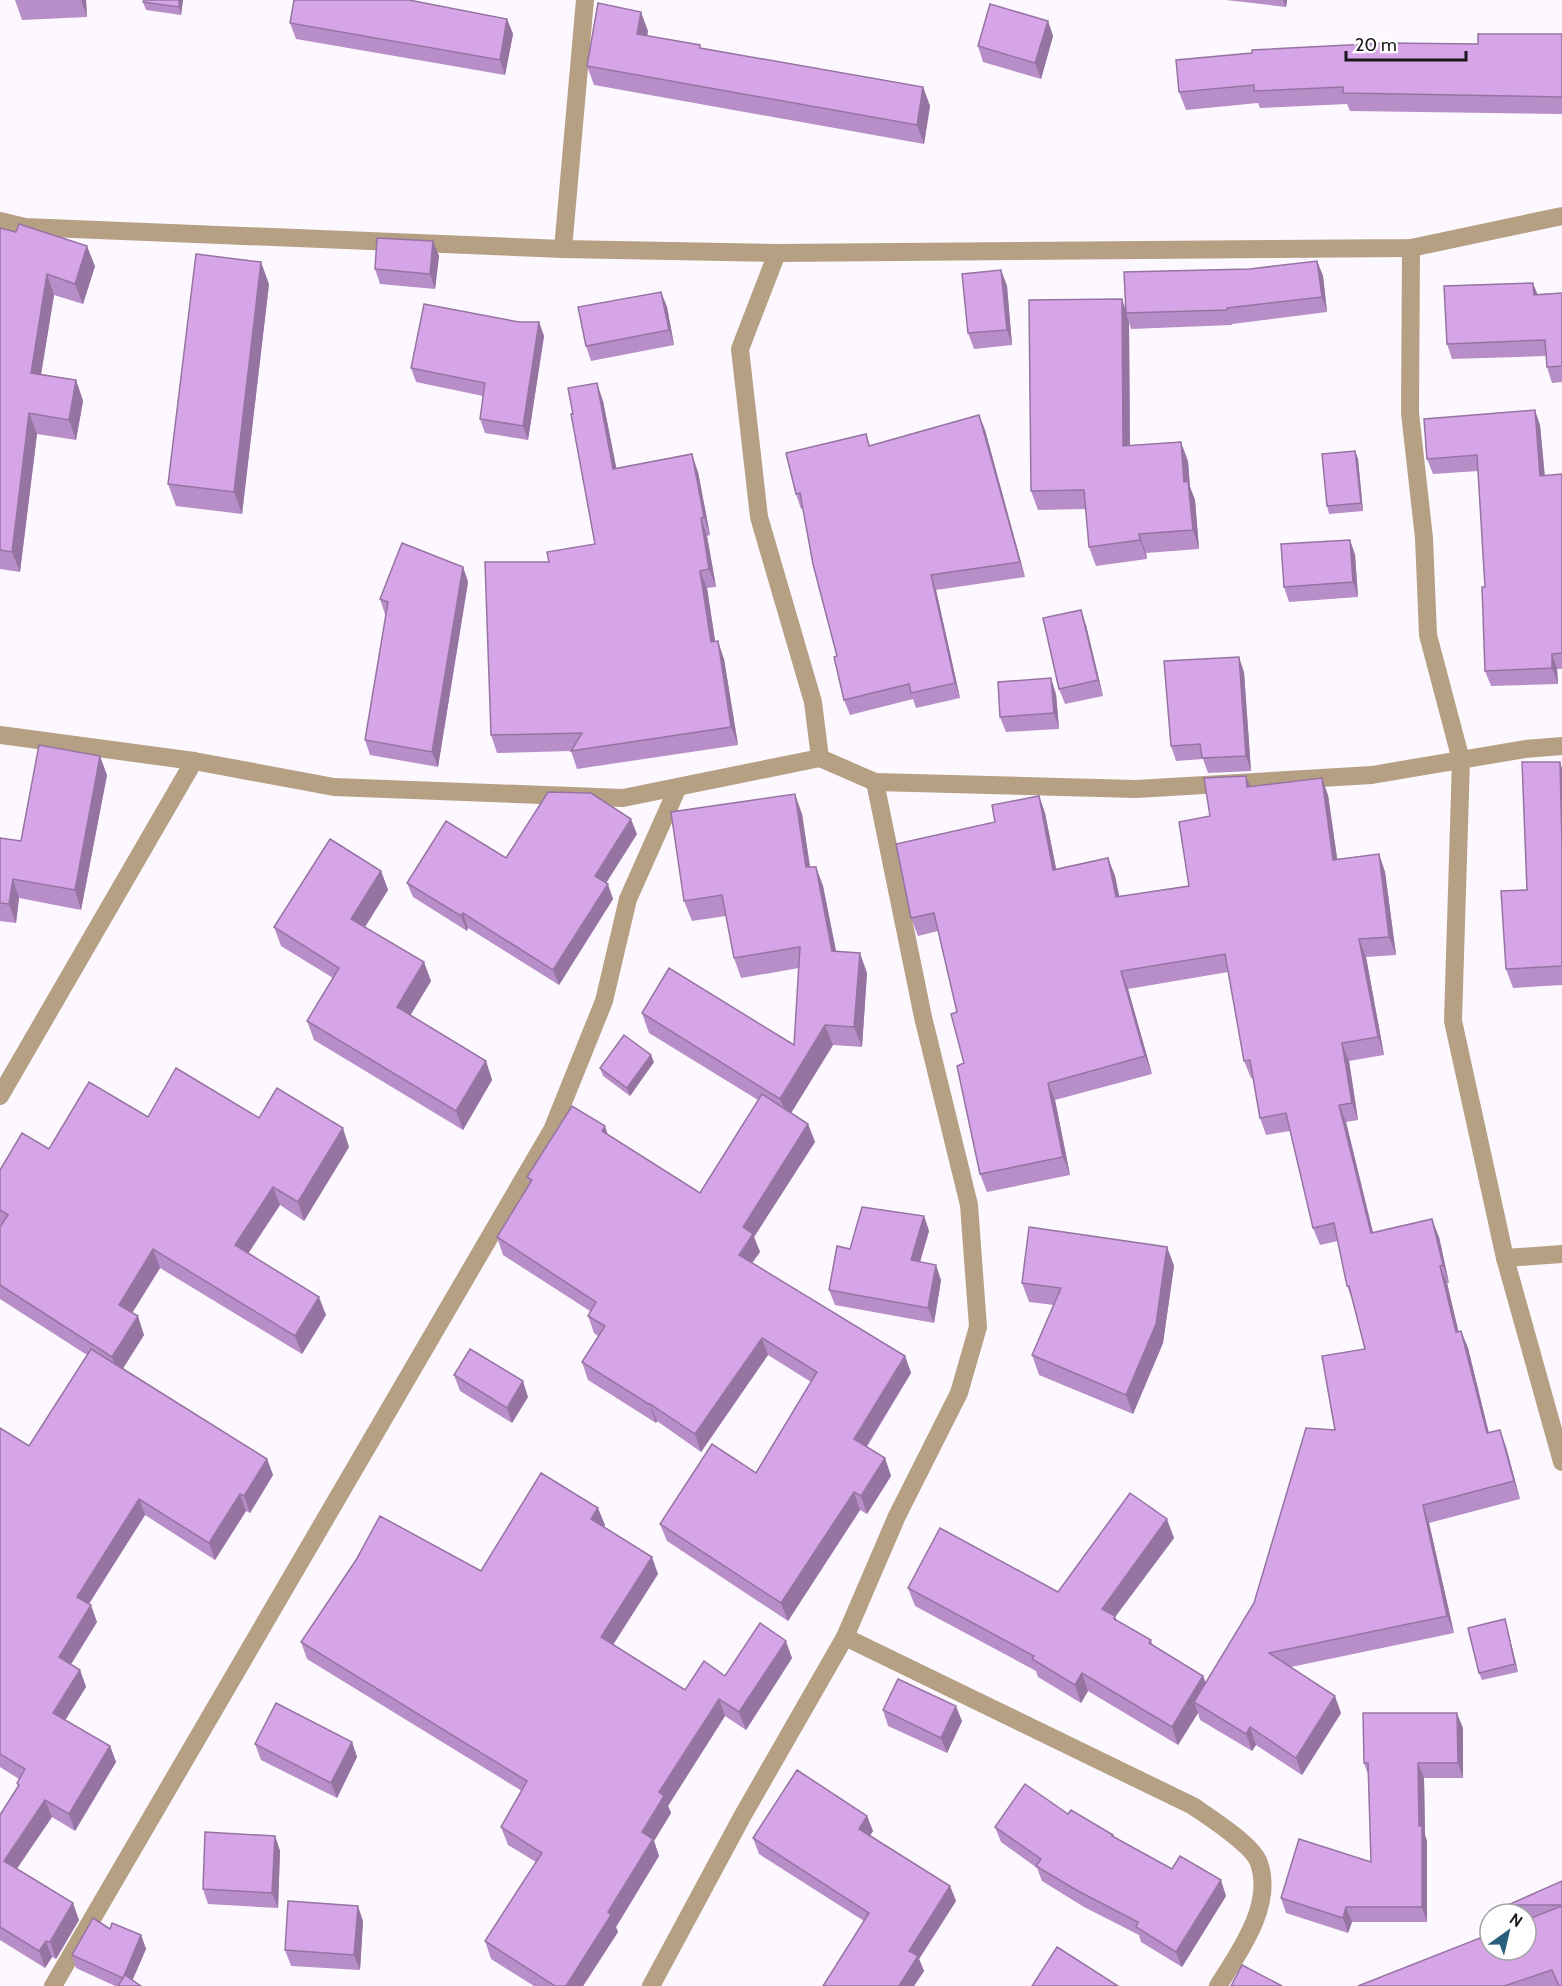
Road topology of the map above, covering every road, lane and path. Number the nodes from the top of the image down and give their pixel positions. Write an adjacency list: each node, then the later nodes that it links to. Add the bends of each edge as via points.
1 (585, 0): 5 (street)
2 (1562, 216): 4 (street)
3 (0, 221): 5 (street, via 25,227)
4 (1411, 248): 6 (street); 10 (street, via 1410,413 1425,538 1428,635)
5 (563, 249): 6 (street)
6 (777, 253): 9 (street, via 740,349 759,517 813,702)
7 (0, 735): 11 (street)
8 (1562, 746): 10 (street)
9 (820, 758): 12 (street); 13 (street)
10 (1461, 760): 12 (street, via 1372,775 1136,789); 16 (street, via 1453,1021)
11 (194, 761): 13 (street, via 334,787 623,798); 14 (street)
12 (875, 782): 18 (street, via 922,1017 969,1205 978,1327 959,1393 897,1516)
13 (678, 787): 19 (street, via 628,899 604,1001 552,1130)
14 (0, 1096)
15 (1562, 1254): 16 (street)
16 (1505, 1258): 17 (street)
17 (1562, 1462)
18 (845, 1638): 20 (street); 21 (street, via 1193,1806 1242,1842 1259,1861 1263,1895 1249,1934)
19 (53, 1986)
20 (651, 1986)
21 (1218, 1986)

